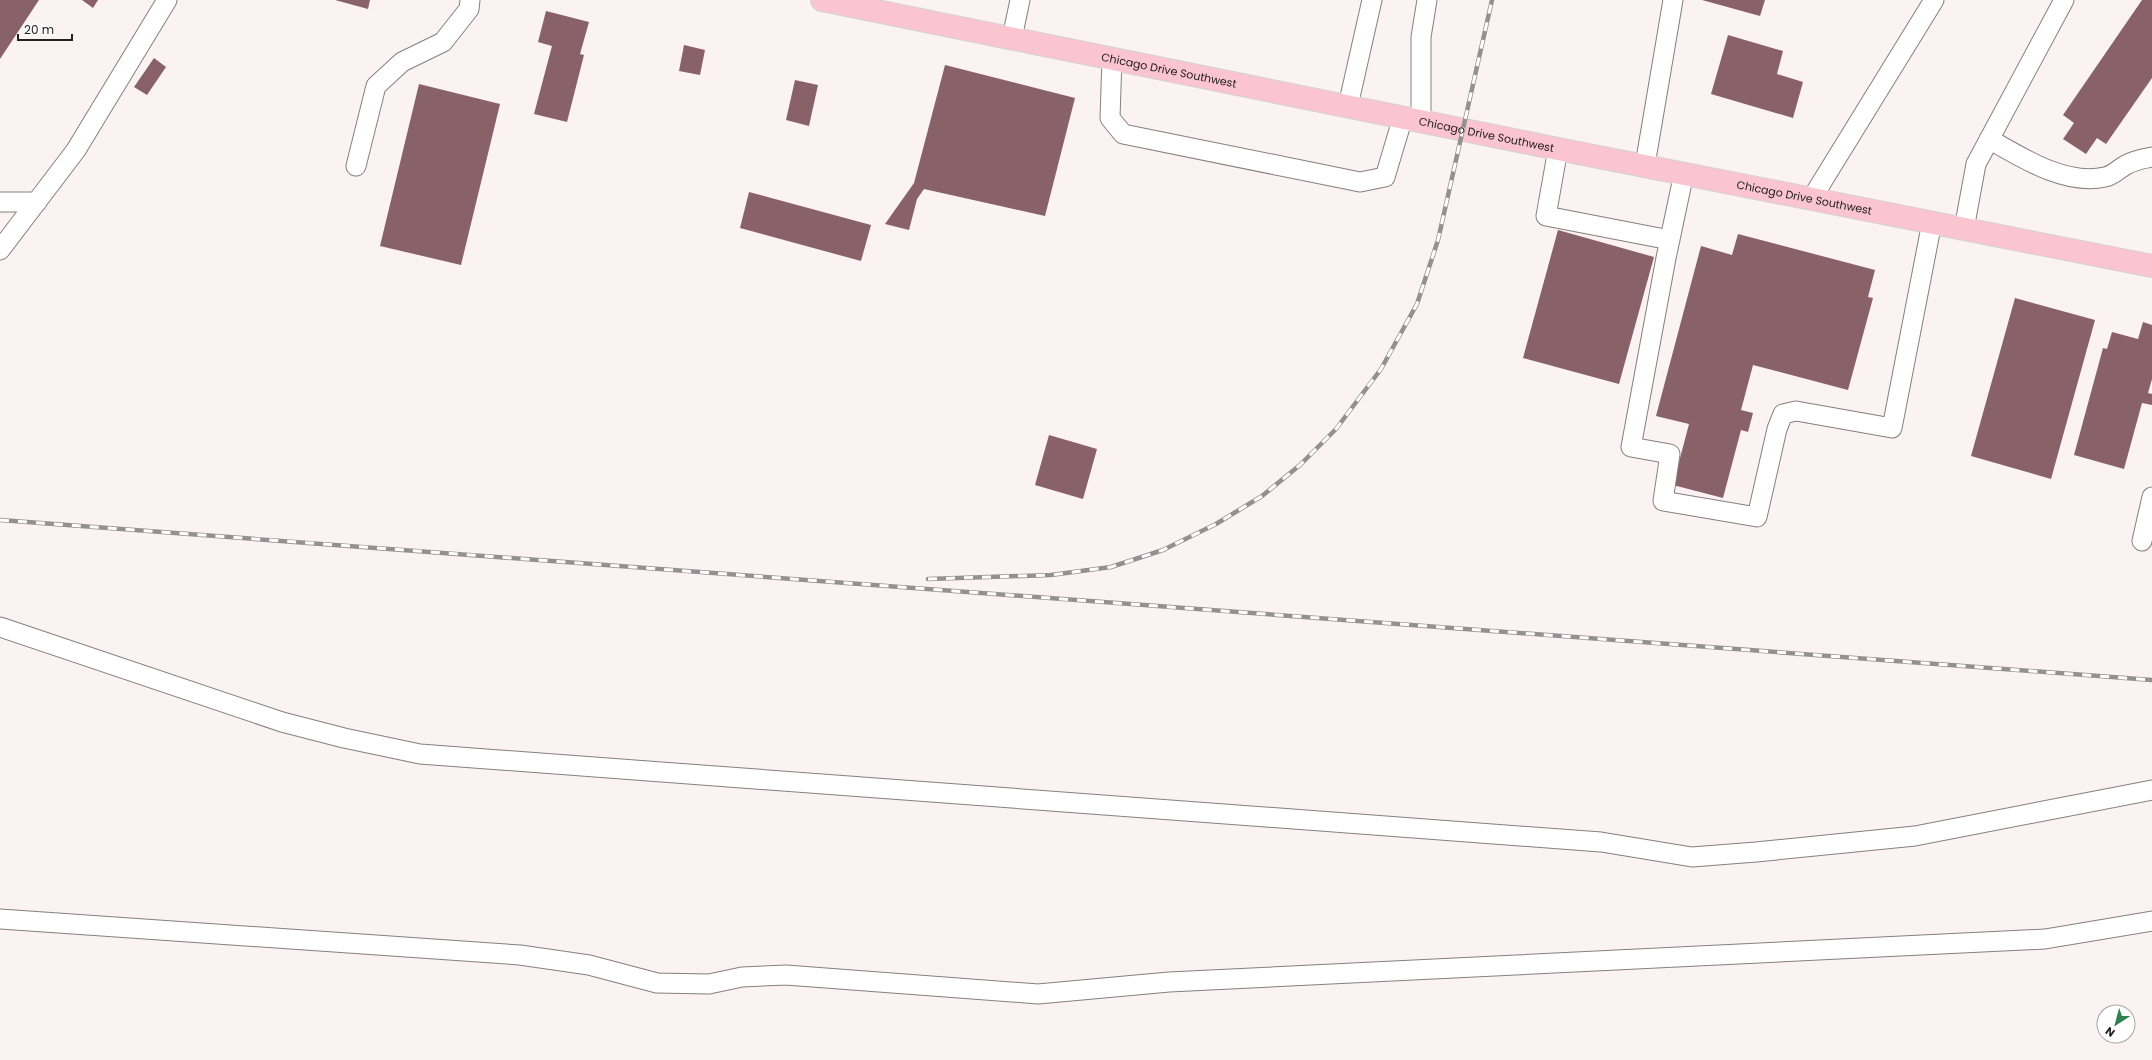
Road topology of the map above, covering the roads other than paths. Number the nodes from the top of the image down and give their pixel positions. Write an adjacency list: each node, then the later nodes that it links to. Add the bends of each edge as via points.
1 (167, 0): 23 (lane, via 76,150)
2 (470, 0): 19 (lane, via 469,9 443,42 402,62 376,86)
3 (822, 0): 10 (main road, Chicago Drive Southwest)
4 (1020, 0): 11 (lane)
5 (1372, 0): 13 (lane)
6 (1427, 0): 14 (lane)
7 (1673, 0): 18 (lane)
8 (1934, 0): 21 (lane)
9 (2064, 0): 15 (lane)
10 (850, 3): 11 (main road, Chicago Drive Southwest)
11 (1012, 38): 12 (main road, Chicago Drive Southwest)
12 (1112, 58): 13 (main road, Chicago Drive Southwest); 14 (lane, via 1110,118 1123,134 1360,182 1385,177)
13 (1348, 106): 14 (main road, Chicago Drive Southwest)
14 (1412, 118): 16 (main road, Chicago Drive Southwest)
15 (1989, 139): 17 (lane, via 2066,177 2081,179 2106,177 2131,162); 25 (lane, via 1976,164)
16 (1558, 149): 18 (main road, Chicago Drive Southwest); 26 (lane, via 1546,216)
17 (2152, 157)
18 (1645, 165): 20 (main road, Chicago Drive Southwest)
19 (356, 166)
20 (1684, 173): 21 (main road, Chicago Drive Southwest); 26 (lane)
21 (1812, 198): 24 (main road, Chicago Drive Southwest)
22 (0, 202): 23 (lane)
23 (37, 202): 27 (lane)
24 (1932, 222): 25 (main road, Chicago Drive Southwest); 26 (lane, via 1892,428 1796,411 1783,414 1777,429 1757,517 1663,501 1670,454 1631,447)
25 (1964, 229): 28 (main road, Chicago Drive Southwest)
26 (1670, 240)
27 (0, 250)
28 (2152, 265)
29 (2152, 497): 30 (lane)
30 (2142, 541)
31 (0, 627): 32 (lane, via 282,722 420,754 1601,842 1692,857 1915,836)
32 (2152, 790)
33 (0, 919): 34 (lane, via 520,955 589,966 657,983 709,984 742,977 786,975 1038,994 1169,982 2045,939)
34 (2152, 921)

